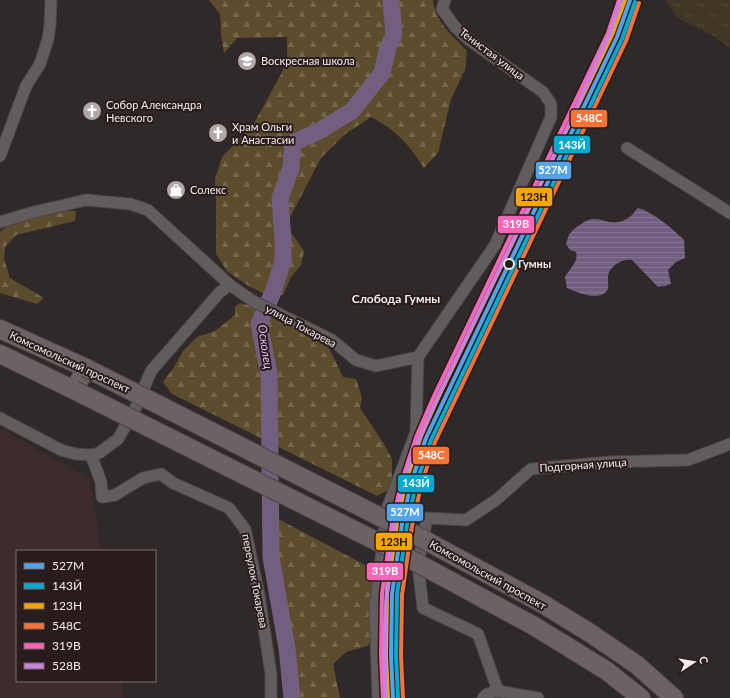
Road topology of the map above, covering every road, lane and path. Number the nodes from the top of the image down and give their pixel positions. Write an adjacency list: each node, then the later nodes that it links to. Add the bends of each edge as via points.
1 (51, 0): 4 (street, via 50,26 44,52 40,64 26,86)
2 (445, 0): 10 (street, Тенистая улица, via 442,9 455,27 469,40 543,92 551,104 552,116 495,245)
3 (627, 148): 5 (street)
4 (0, 156)
5 (730, 212)
6 (0, 222): 7 (street, улица Токарева, via 86,200 130,204 148,210)
7 (230, 285): 10 (street, улица Токарева, via 253,301 332,340 356,360 376,366); 15 (street, Комсомольский проспект, via 220,292 151,371 136,407 118,439 99,453)
8 (0, 328): 11 (main road, Комсомольский проспект)
9 (0, 354): 12 (main road, Комсомольский проспект)
10 (418, 357): 18 (street, via 416,432 387,509 375,608)
11 (86, 368): 12 (main road); 22 (main road, Комсомольский проспект, bridge, via 401,528 544,604 637,665)
12 (74, 390): 21 (main road, Комсомольский проспект, bridge, via 386,546 534,626 607,671)
13 (0, 418): 15 (street, via 61,450)
14 (730, 444): 16 (street, Подгорная улица, via 688,460 609,462 531,469 496,500 466,520 427,518 418,565 423,608 478,634)
15 (91, 455): 17 (street, переулок Токарева, via 101,482 102,496 115,495 143,478 161,474 173,483 229,508 245,529 259,595 271,674)
16 (498, 691): 19 (street); 20 (street)
17 (271, 698)
18 (378, 698)
19 (483, 698)
20 (538, 698)
21 (641, 698)
22 (674, 698)

